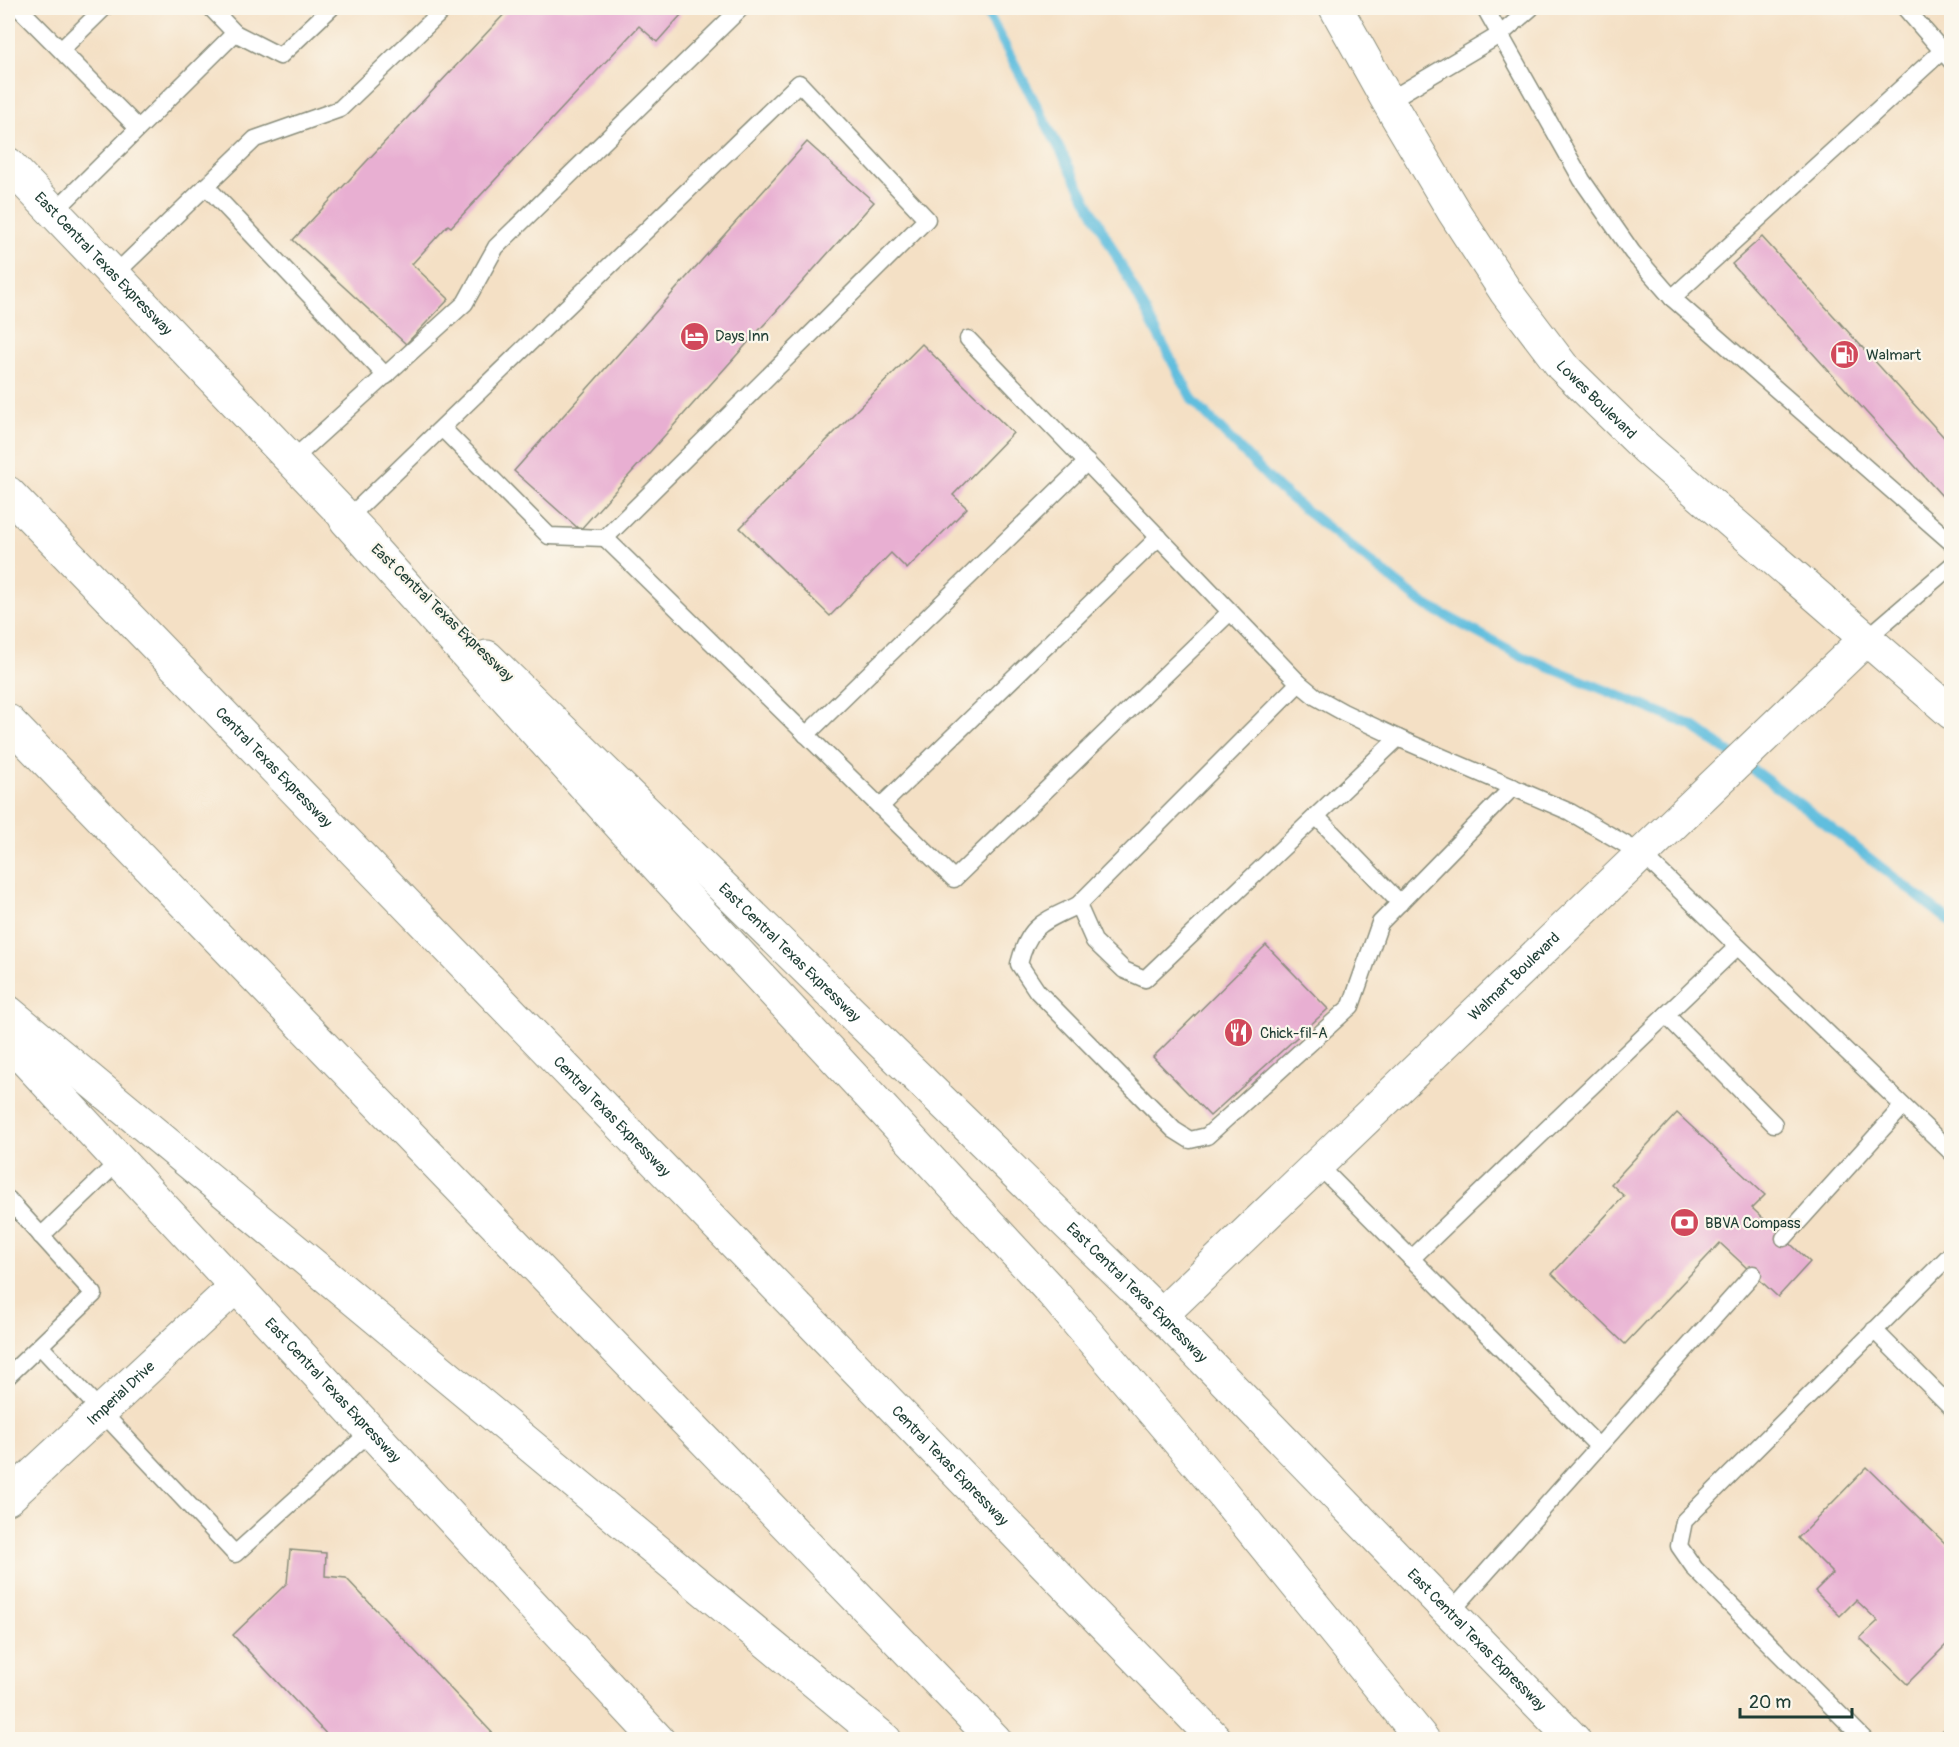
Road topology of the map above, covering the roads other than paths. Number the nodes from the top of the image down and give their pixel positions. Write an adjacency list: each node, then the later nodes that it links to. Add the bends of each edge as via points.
1 (20, 8): 13 (lane)
2 (104, 8): 13 (lane)
3 (211, 8): 11 (lane)
4 (331, 8): 11 (lane, via 280,56)
5 (445, 8): 18 (lane, via 340,109 255,139)
6 (741, 8): 23 (lane, via 496,247 465,303)
7 (1336, 8): 15 (main road, Lowes Boulevard)
8 (1485, 8): 12 (lane)
9 (1531, 8): 12 (lane)
10 (1905, 8): 14 (lane)
11 (235, 33): 16 (lane)
12 (1501, 34): 15 (lane); 21 (lane, via 1581,180 1632,252)
13 (61, 50): 16 (lane)
14 (1947, 56): 21 (lane)
15 (1388, 101): 34 (main road, Lowes Boulevard, via 1506,292 1562,366 1646,448)
16 (138, 128): 19 (lane)
17 (8, 164): 19 (main road, East Central Texas Expressway)
18 (206, 186): 20 (lane); 23 (lane)
19 (54, 212): 20 (main road, East Central Texas Expressway)
20 (114, 275): 25 (main road, East Central Texas Expressway)
21 (1672, 298): 31 (lane)
22 (968, 339): 26 (lane)
23 (386, 376): 25 (lane)
24 (442, 428): 28 (lane); 30 (lane, via 549,536); 30 (lane, via 799,83 927,219)
25 (291, 461): 28 (main road, East Central Texas Expressway)
26 (1087, 462): 29 (lane); 38 (lane)
27 (8, 493): 76 (main road, Central Texas Expressway)
28 (346, 520): 62 (main road, East Central Texas Expressway); 77 (main road, via 648,856 1052,1292)
29 (1159, 537): 33 (lane); 41 (lane)
30 (605, 538): 38 (lane)
31 (1952, 543)
32 (1952, 564): 34 (lane)
33 (1230, 612): 35 (lane); 41 (lane, via 954,879)
34 (1866, 639): 36 (main road, Lowes Boulevard); 43 (main road, Walmart Boulevard)
35 (1299, 683): 39 (lane, via 1316,697); 45 (lane)
36 (1952, 713)
37 (8, 721): 75 (main road)
38 (806, 735): 41 (lane)
39 (1398, 738): 40 (lane); 42 (lane)
40 (1513, 787): 43 (lane, via 1570,812); 44 (lane)
41 (880, 807)
42 (1317, 817): 44 (lane); 45 (lane, via 1145,979 1124,970 1094,941)
43 (1642, 854): 46 (lane); 54 (main road, Walmart Boulevard)
44 (1400, 903): 45 (lane, via 1380,923 1351,1006 1207,1136 1190,1140 1174,1130 1037,991 1019,964 1024,942 1040,924)
45 (1078, 905)
46 (1737, 947): 48 (lane); 50 (lane)
47 (8, 1011): 74 (main road)
48 (1666, 1015): 51 (lane); 59 (lane)
49 (8, 1041): 53 (main road, East Central Texas Expressway)
50 (1903, 1106): 52 (lane); 57 (lane)
51 (1774, 1124)
52 (1952, 1153)
53 (119, 1161): 56 (lane); 61 (main road, East Central Texas Expressway)
54 (1318, 1165): 59 (lane); 62 (main road, Walmart Boulevard)
55 (8, 1199): 56 (lane)
56 (41, 1236): 64 (lane, via 94,1294)
57 (1785, 1238)
58 (1952, 1253): 63 (lane)
59 (1411, 1259): 69 (lane)
60 (1753, 1274): 69 (lane)
61 (236, 1287): 67 (main road, Imperial Drive); 68 (main road, East Central Texas Expressway)
62 (1161, 1315): 71 (main road, East Central Texas Expressway)
63 (1874, 1330): 66 (lane); 79 (lane, via 1684,1521 1678,1546 1695,1569)
64 (40, 1346): 65 (lane); 67 (lane)
65 (8, 1376)
66 (1952, 1408)
67 (101, 1411): 68 (lane, via 235,1554); 70 (main road, Imperial Drive)
68 (371, 1431): 73 (main road, East Central Texas Expressway)
69 (1598, 1446): 71 (lane)
70 (8, 1498)
71 (1450, 1613): 78 (main road, East Central Texas Expressway)
72 (1952, 1734): 80 (lane)
73 (658, 1740)
74 (885, 1740)
75 (995, 1740)
76 (1216, 1740)
77 (1423, 1740)
78 (1574, 1740)
79 (1865, 1740)
80 (1946, 1740)

